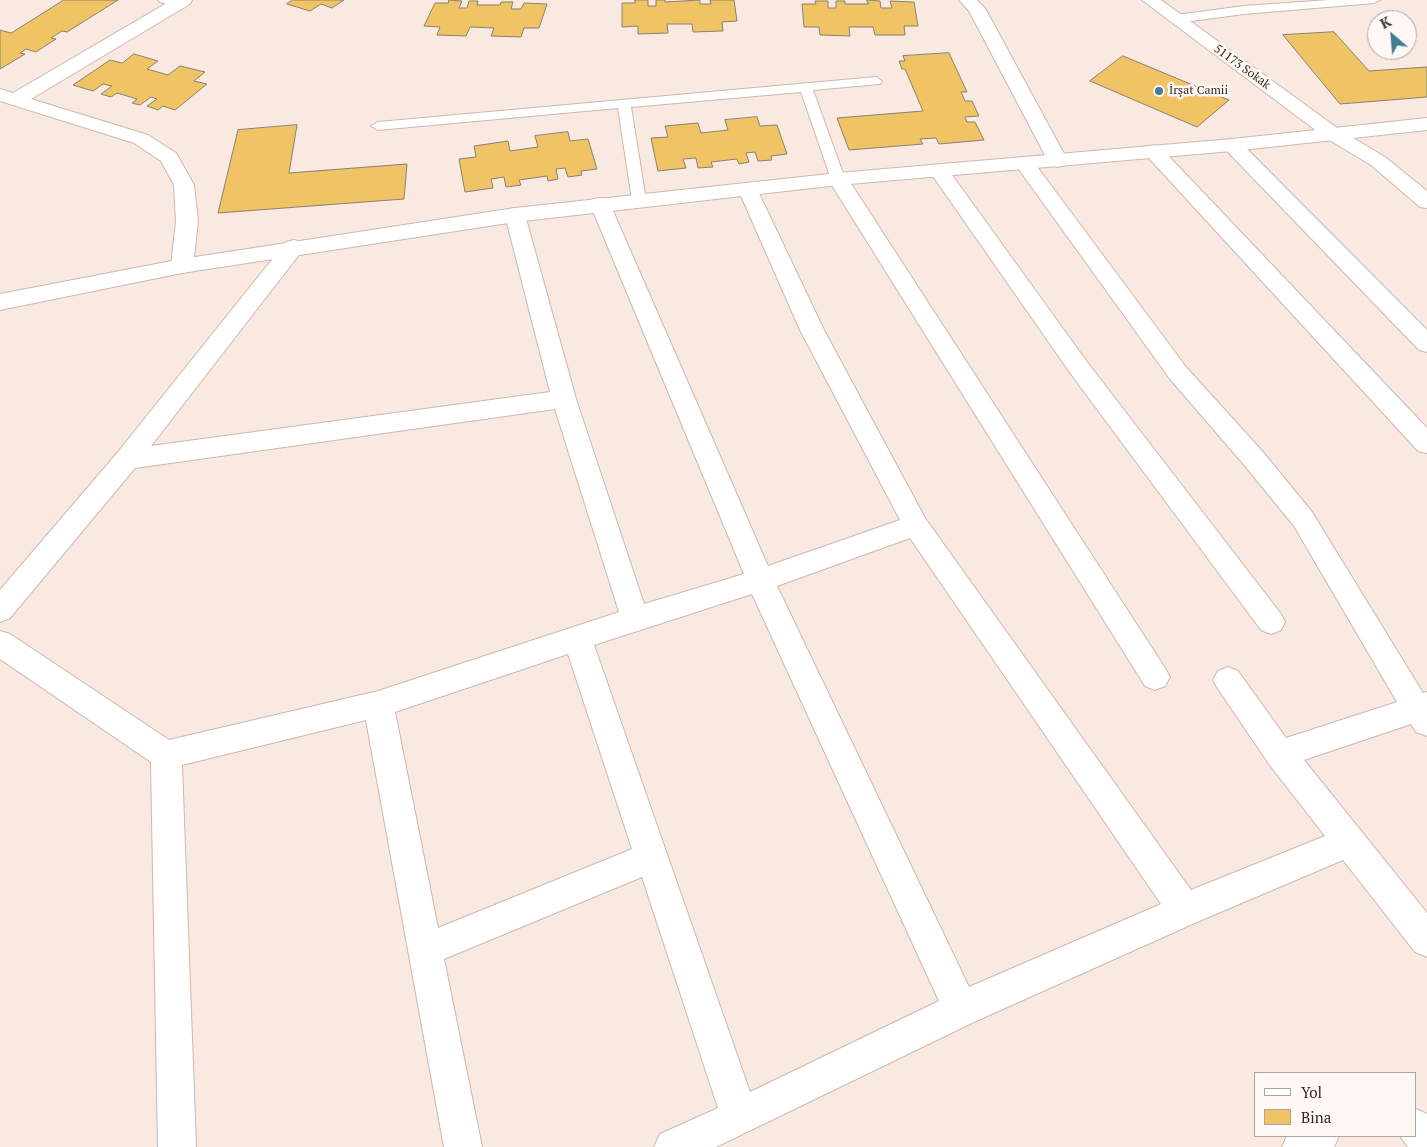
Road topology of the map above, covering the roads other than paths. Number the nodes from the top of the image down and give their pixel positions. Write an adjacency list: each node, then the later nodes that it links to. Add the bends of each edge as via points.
1 (967, 0): 15 (street, via 976,8)
2 (1150, 0): 5 (street, 51173 Sokak)
3 (1366, 0): 5 (lane)
4 (175, 1): 8 (street)
5 (1176, 19): 12 (street, 51173 Sokak)
6 (876, 81): 7 (lane)
7 (806, 88): 9 (lane); 18 (lane)
8 (8, 98): 25 (street, via 141,139 169,157 184,185 187,221)
9 (624, 104): 11 (lane); 20 (lane)
10 (1427, 124): 12 (street)
11 (378, 126)
12 (1333, 134): 13 (street); 21 (street, 51173 Sokak, via 1378,162)
13 (1232, 144): 14 (street); 27 (street)
14 (1153, 151): 15 (street); 29 (street)
15 (1058, 161): 16 (street)
16 (1025, 164): 17 (street); 41 (street, via 1178,373 1303,520)
17 (940, 172): 18 (street); 35 (street, via 1079,368)
18 (838, 179): 19 (street); 38 (street)
19 (748, 189): 20 (street); 31 (street, via 812,330)
20 (639, 200): 22 (street)
21 (1427, 202)
22 (600, 204): 23 (street); 32 (street)
23 (515, 215): 24 (street); 28 (street)
24 (294, 247): 25 (street); 30 (street)
25 (182, 266): 26 (street)
26 (0, 302)
27 (1427, 344)
28 (564, 399): 30 (street); 34 (street)
29 (1427, 444)
30 (128, 459): 33 (street)
31 (916, 525): 32 (street); 46 (street)
32 (760, 580): 34 (street); 49 (street)
33 (0, 610)
34 (635, 619): 36 (street)
35 (1271, 622)
36 (577, 638): 40 (street); 45 (street)
37 (0, 643): 43 (street)
38 (1155, 677)
39 (1228, 680): 42 (street)
40 (378, 704): 43 (street); 48 (street)
41 (1424, 712): 42 (street)
42 (1280, 754): 44 (street)
43 (166, 755): 54 (street)
44 (1348, 842): 46 (street); 47 (street)
45 (651, 857): 48 (street); 50 (street)
46 (1185, 910): 49 (street)
47 (1427, 940)
48 (425, 950): 55 (street)
49 (960, 1009): 50 (street)
50 (740, 1117): 56 (street)
51 (1417, 1129): 53 (street)
52 (1318, 1137): 57 (street)
53 (1427, 1139)
54 (177, 1147)
55 (463, 1147)
56 (673, 1147)
57 (1301, 1147)

